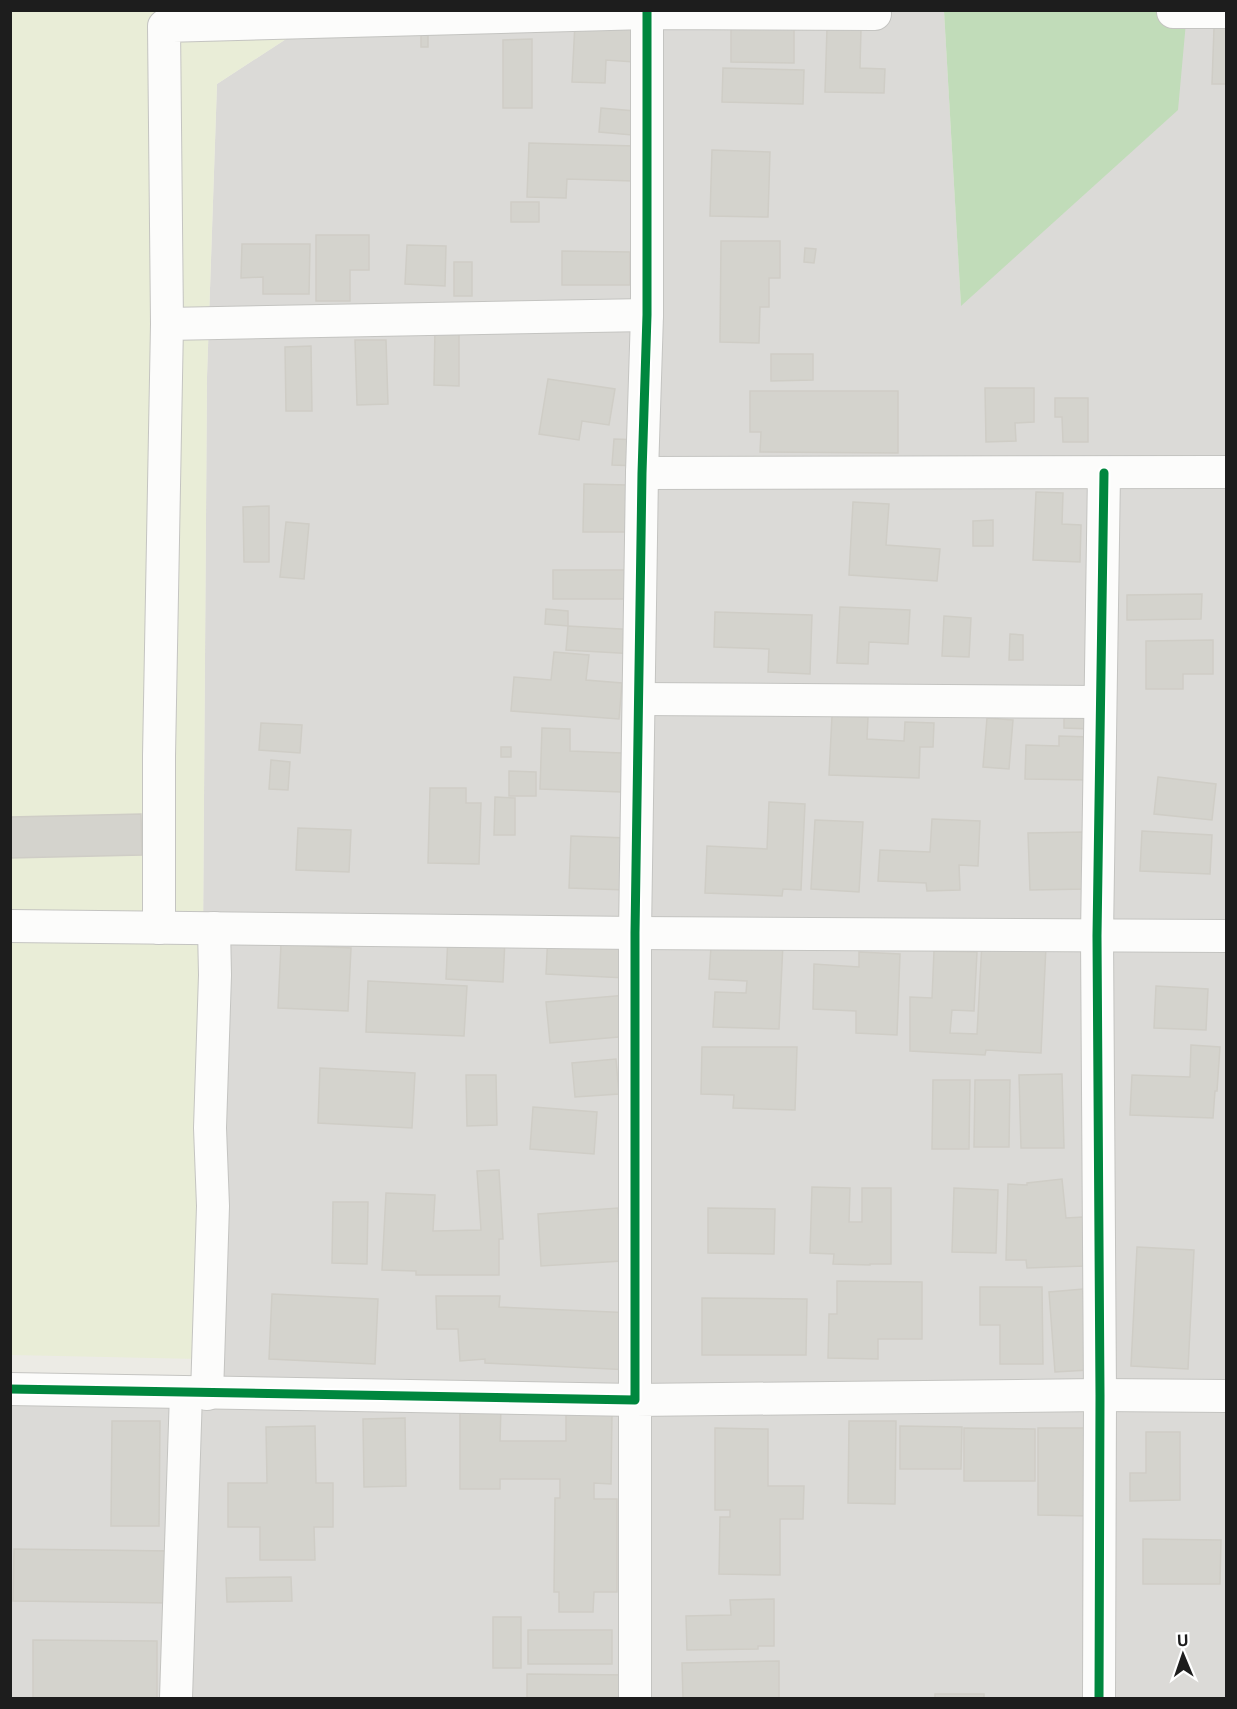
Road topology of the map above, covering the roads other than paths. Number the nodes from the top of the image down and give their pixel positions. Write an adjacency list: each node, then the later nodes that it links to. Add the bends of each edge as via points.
1 (647, 12): 4 (street); 5 (street); 6 (street)
2 (1173, 12): 3 (street)
3 (1227, 12)
4 (876, 14)
5 (165, 19): 7 (street)
6 (647, 315): 7 (street); 9 (street)
7 (167, 324): 14 (street)
8 (1227, 472): 10 (street)
9 (642, 473): 10 (street); 11 (street)
10 (1104, 473): 12 (street)
11 (640, 699): 12 (street); 16 (street)
12 (1100, 702): 17 (street)
13 (10, 926): 14 (street)
14 (159, 928): 15 (street)
15 (214, 928): 16 (street); 20 (street, via 210,1128 213,1206)
16 (635, 933): 17 (street); 23 (street)
17 (1097, 936): 18 (street); 21 (street)
18 (1227, 936)
19 (10, 1389): 20 (street)
20 (196, 1393): 23 (street); 24 (street)
21 (1100, 1395): 22 (street); 23 (street); 26 (street)
22 (1227, 1396)
23 (635, 1400): 25 (street)
24 (176, 1698)
25 (635, 1698)
26 (1099, 1698)

